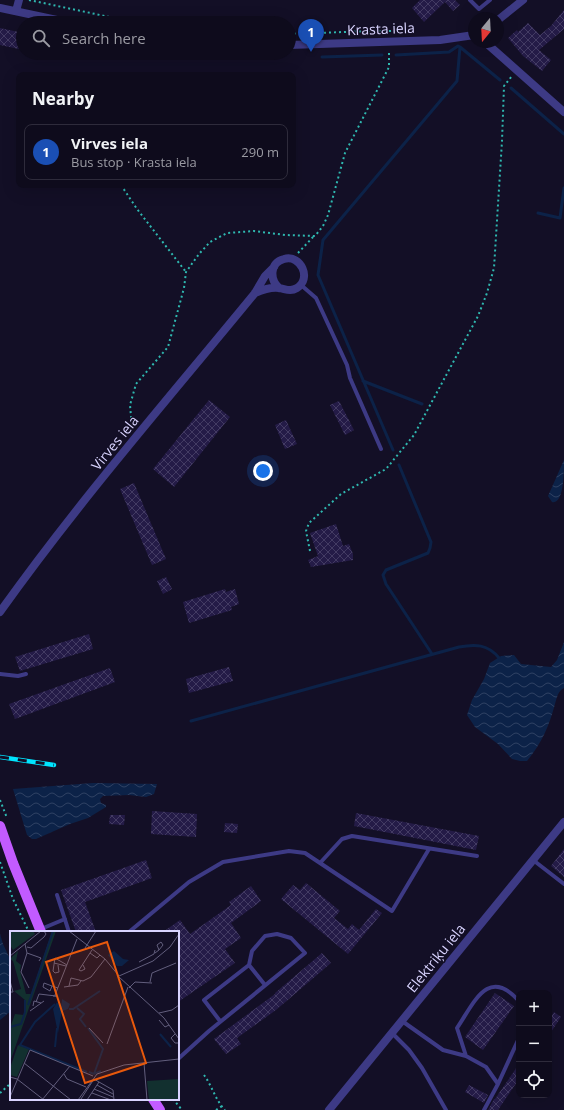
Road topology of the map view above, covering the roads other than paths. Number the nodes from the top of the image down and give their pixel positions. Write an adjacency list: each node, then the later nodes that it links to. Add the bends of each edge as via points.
1 (19, 0): 6 (street)
2 (470, 0): 3 (lane, via 479,9)
3 (490, 0)
4 (523, 0): 7 (street)
5 (0, 8): 6 (street)
6 (16, 11): 8 (street)
7 (504, 15)
8 (39, 16)
9 (468, 36): 10 (street, Krasta iela, via 440,40)
10 (296, 45)
11 (492, 48): 12 (street)
12 (564, 112)
13 (274, 267): 14 (street, Virves iela, via 278,262 289,258 300,263 304,273); 15 (street, via 273,279); 16 (street, Virves iela)
14 (301, 285): 15 (street, via 291,291); 17 (lane, via 316,298 347,366)
15 (280, 288): 16 (street)
16 (255, 292): 18 (street, Virves iela, via 34,565)
17 (380, 449)
18 (0, 612)
19 (0, 674): 20 (lane)
20 (26, 674)
21 (564, 822): 25 (street, Elektriķu iela)
22 (0, 826): 30 (main road)
23 (429, 849): 24 (lane); 26 (lane, via 352,836 342,839); 26 (lane, via 392,911)
24 (476, 856)
25 (533, 860): 27 (lane); 37 (street, Elektriķu iela)
26 (320, 863): 32 (lane, via 304,853 289,851 223,862 189,882)
27 (564, 884)
28 (57, 895): 29 (lane)
29 (65, 919): 30 (lane); 31 (lane)
30 (41, 931)
31 (69, 931)
32 (130, 931)
33 (249, 965): 34 (lane); 34 (lane, via 252,950 265,936 277,934 291,938 305,953); 36 (lane, via 204,1000)
34 (265, 985): 36 (lane)
35 (516, 998): 40 (lane, via 500,987 493,986 480,993 457,1028)
36 (220, 1021): 41 (lane)
37 (402, 1021): 38 (street, Elektriķu iela); 40 (lane, via 443,1050)
38 (392, 1033): 45 (street, Elektriķu iela); 46 (lane, via 422,1068)
39 (516, 1045): 42 (lane)
40 (466, 1056): 42 (lane, via 486,1066)
41 (179, 1058)
42 (498, 1084): 47 (lane)
43 (154, 1100): 44 (main road)
44 (160, 1110)
45 (329, 1110)
46 (446, 1110)
47 (484, 1110)

